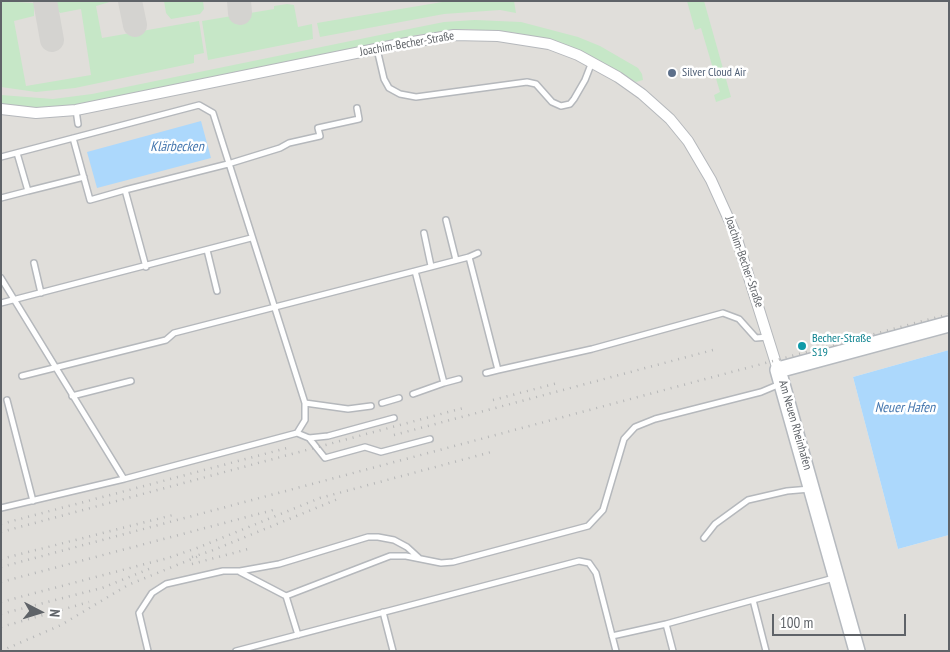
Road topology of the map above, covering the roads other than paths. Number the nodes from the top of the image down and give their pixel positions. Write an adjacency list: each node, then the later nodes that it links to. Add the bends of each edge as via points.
1 (377, 49): 2 (street, Joachim-Becher-Straße, via 429,38 478,34 549,44); 2 (lane, via 384,79 389,88 400,94 416,97 527,82 536,84 552,102 561,106 570,104); 5 (street, Joachim-Becher-Straße)
2 (592, 62): 33 (street, Joachim-Becher-Straße, via 642,94 670,119 688,141 711,180 735,233)
3 (357, 108): 10 (lane, via 359,119 318,128 320,136)
4 (1, 109): 5 (street, Joachim-Becher-Straße, via 36,113)
5 (76, 110): 6 (lane)
6 (78, 124)
7 (73, 138): 8 (lane); 10 (lane, via 198,105 213,113); 11 (lane)
8 (17, 153): 9 (lane); 13 (lane)
9 (1, 157)
10 (228, 164): 12 (lane); 17 (lane)
11 (84, 177): 12 (lane, via 90,200); 13 (lane)
12 (125, 190): 24 (lane)
13 (28, 191): 14 (lane)
14 (1, 198)
15 (446, 220): 21 (lane)
16 (424, 233): 23 (lane)
17 (251, 238): 18 (lane); 31 (lane)
18 (207, 250): 24 (lane); 27 (lane)
19 (478, 253): 20 (lane)
20 (469, 257): 21 (lane); 35 (lane)
21 (456, 260): 23 (lane)
22 (34, 262): 28 (lane)
23 (431, 266): 25 (lane)
24 (146, 267): 28 (lane)
25 (415, 271): 31 (lane); 41 (lane)
26 (1, 278): 29 (lane)
27 (217, 291)
28 (41, 293): 29 (lane)
29 (14, 300): 30 (lane); 34 (lane)
30 (1, 303)
31 (275, 308): 34 (lane); 46 (lane)
32 (949, 324): 38 (street, Am Neuen Rheinhafen)
33 (768, 337): 35 (lane, via 756,338 739,319 723,313 592,349); 38 (street, Joachim-Becher-Straße)
34 (55, 368): 37 (lane); 43 (lane)
35 (498, 370): 36 (lane)
36 (486, 373)
37 (22, 376)
38 (780, 376): 54 (street, Am Neuen Rheinhafen); 58 (lane, via 753,394 635,427 624,439 603,510 588,526 453,562)
39 (459, 379): 41 (lane)
40 (131, 381): 43 (lane)
41 (444, 384): 42 (lane)
42 (413, 394)
43 (72, 396): 53 (lane)
44 (399, 398): 47 (lane)
45 (7, 400): 55 (lane)
46 (305, 403): 48 (lane, via 348,409); 50 (lane, via 305,420)
47 (382, 403)
48 (371, 406)
49 (394, 418): 51 (lane)
50 (297, 433): 51 (lane); 53 (lane)
51 (309, 438): 52 (lane, via 325,458 364,447 381,452)
52 (430, 439)
53 (124, 479): 55 (lane)
54 (813, 488): 57 (lane, via 787,490 748,500 715,524); 60 (street, Am Neuen Rheinhafen)
55 (33, 501): 56 (lane)
56 (1, 508)
57 (704, 538)
58 (420, 559): 59 (lane, via 407,547 378,536); 61 (lane, via 390,556)
59 (240, 572): 61 (lane); 67 (lane, via 223,571 177,581 152,593 139,613)
60 (837, 577): 62 (lane); 73 (street, Am Neuen Rheinhafen)
61 (286, 596): 65 (lane)
62 (753, 600): 64 (lane); 72 (lane)
63 (383, 612): 65 (lane); 66 (lane, via 571,561 584,561 596,573); 69 (lane)
64 (666, 624): 66 (lane); 71 (lane)
65 (298, 635): 68 (lane)
66 (612, 636): 70 (lane)
67 (148, 651)
68 (236, 651)
69 (393, 651)
70 (616, 651)
71 (674, 651)
72 (766, 651)
73 (857, 651)

